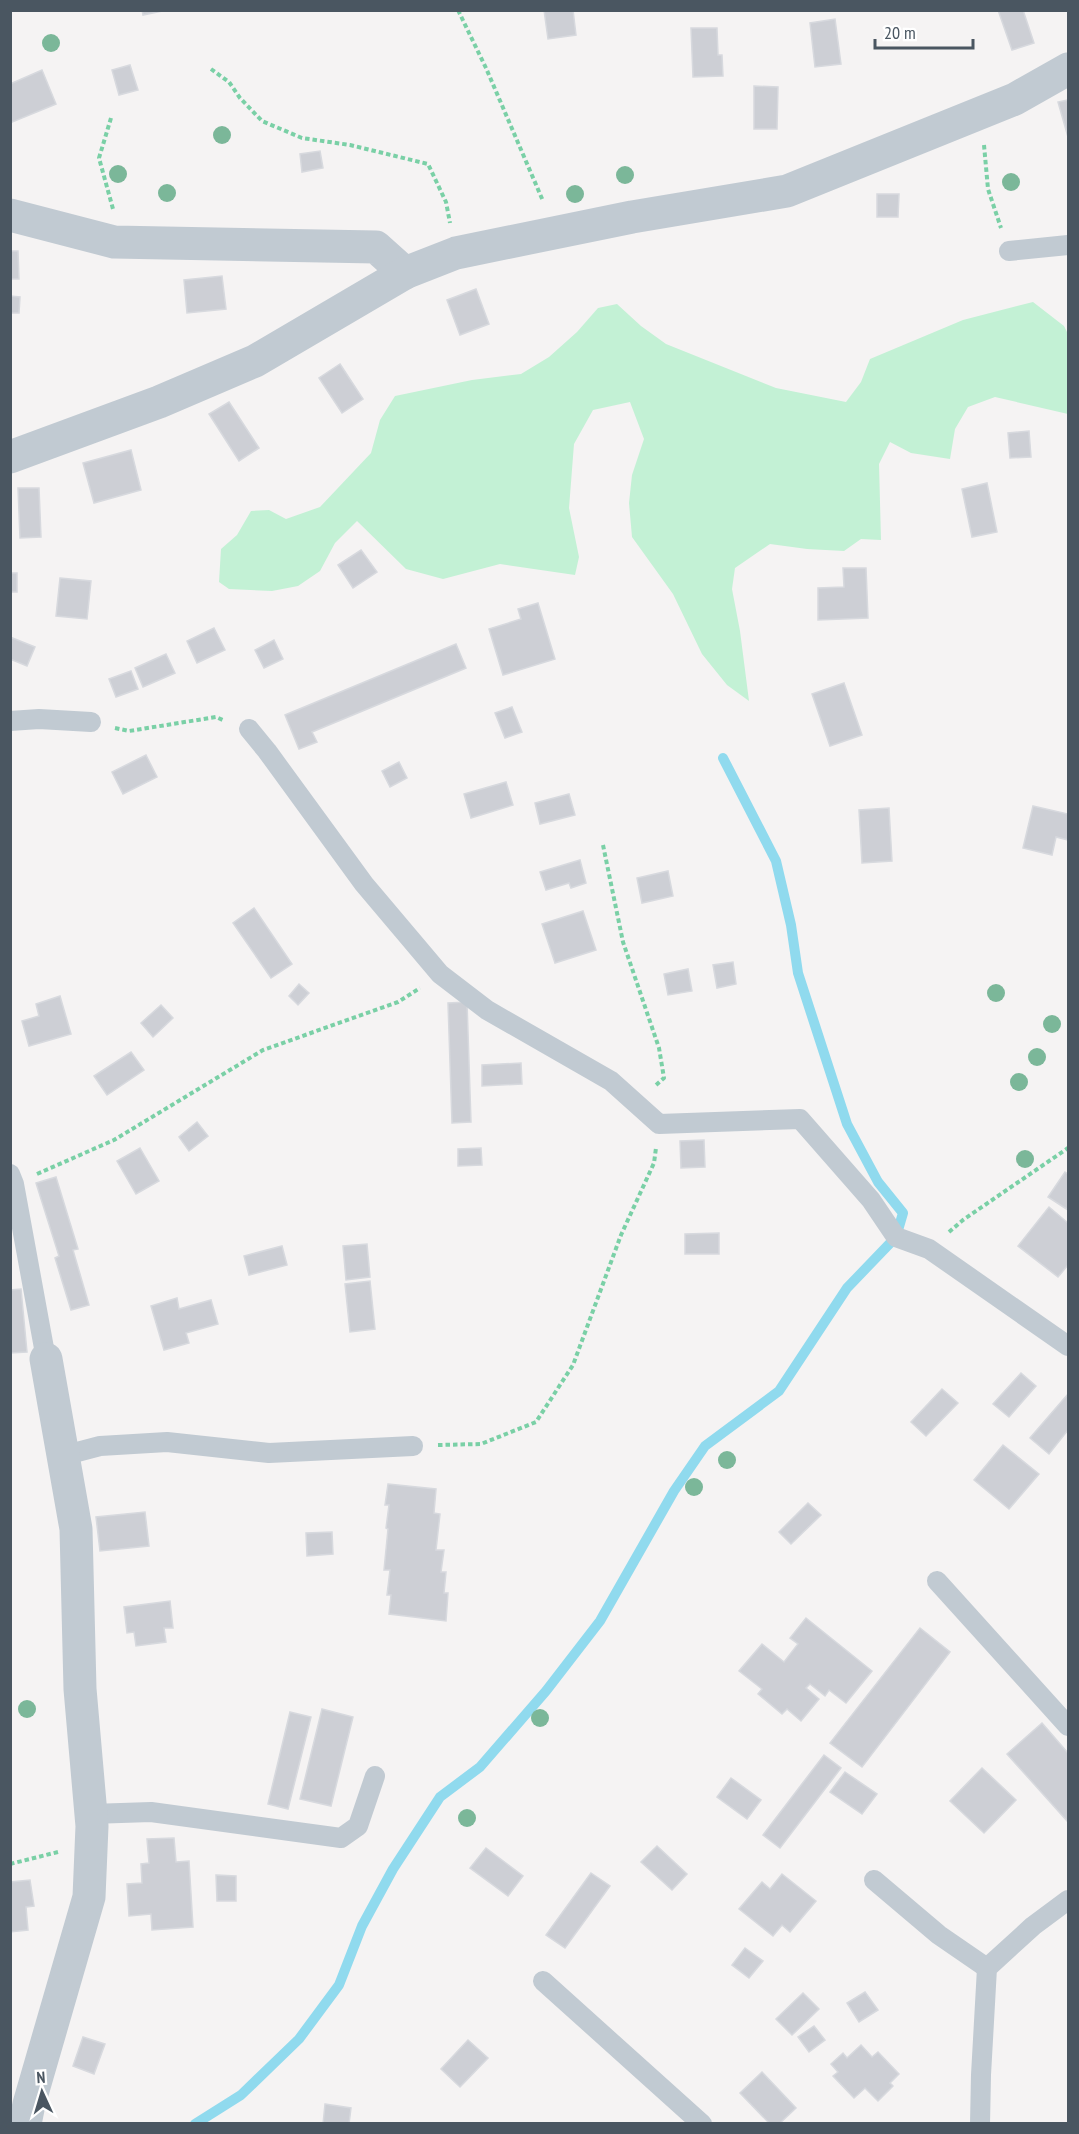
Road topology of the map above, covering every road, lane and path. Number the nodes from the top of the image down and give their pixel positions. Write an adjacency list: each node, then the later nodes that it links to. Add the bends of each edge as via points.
1 (458, 10): 7 (path)
2 (211, 69): 11 (path, via 229,82 262,121 302,138 428,164 446,202)
3 (1068, 69): 4 (street, via 1015,99)
4 (981, 112): 7 (street, via 787,191); 10 (path, via 988,189)
5 (111, 118): 8 (path, via 99,158 114,210)
6 (10, 215): 8 (street)
7 (556, 232): 11 (street)
8 (114, 242): 12 (street, via 376,247)
9 (1068, 245): 10 (lane)
10 (1009, 251)
11 (456, 253): 12 (street)
12 (405, 273): 13 (street, via 255,361 159,402)
13 (10, 457)
14 (10, 721): 15 (lane)
15 (91, 722): 16 (path, via 129,731 216,717)
16 (249, 729): 18 (lane, via 364,884)
17 (603, 845): 19 (path, via 623,942 659,1048 664,1078)
18 (440, 974): 19 (lane, via 488,1010 611,1081); 22 (path, via 399,1002 263,1050 114,1140)
19 (636, 1102): 20 (lane)
20 (659, 1124): 23 (lane, via 801,1119 871,1200 896,1237); 26 (path, via 654,1163 621,1235 573,1365 536,1422 481,1444)
21 (1068, 1150): 23 (path, via 963,1220)
22 (12, 1179): 25 (lane)
23 (929, 1248): 24 (lane)
24 (1068, 1346)
25 (46, 1359): 27 (street)
26 (413, 1446): 27 (lane, via 268,1452 167,1442 100,1446)
27 (62, 1456): 31 (street, via 76,1529 80,1689)
28 (937, 1581): 29 (lane)
29 (1068, 1726)
30 (375, 1776): 31 (lane, via 358,1826 341,1838 151,1812)
31 (91, 1814): 32 (street)
32 (91, 1848): 33 (path, via 73,1848); 38 (street, via 89,1897)
33 (10, 1864)
34 (874, 1880): 36 (lane, via 939,1935)
35 (1068, 1900): 36 (lane)
36 (987, 1968): 40 (lane)
37 (543, 1981): 39 (lane)
38 (25, 2124)
39 (702, 2124)
40 (980, 2124)

